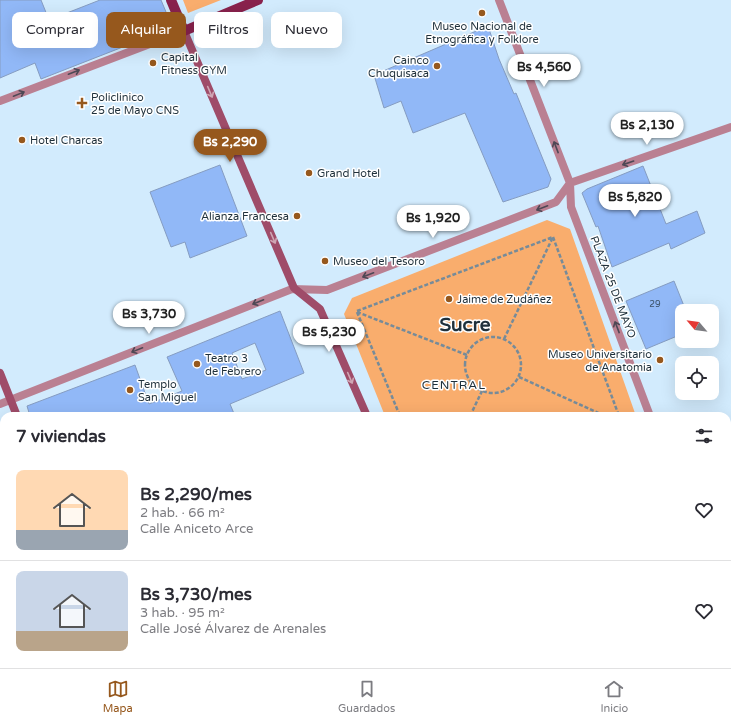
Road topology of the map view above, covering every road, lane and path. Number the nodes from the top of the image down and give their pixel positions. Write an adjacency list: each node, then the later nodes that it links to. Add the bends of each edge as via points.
1 (171, 0): 4 (main road)
2 (258, 0): 5 (main road)
3 (499, 0): 10 (street, PLAZA 25 DE MAYO, one-way to 3)
4 (176, 12)
5 (186, 30)
6 (186, 36): 12 (main road, one-way to 12)
7 (140, 48): 8 (street, one-way to 7)
8 (0, 102)
9 (731, 127): 10 (street, one-way to 10)
10 (570, 183): 12 (street, one-way to 12, via 556,202 327,290); 27 (street, PLAZA 25 DE MAYO, one-way to 10, via 571,207)
11 (553, 237): 13 (path); 14 (path); 26 (path)
12 (294, 288): 19 (street, one-way to 19); 22 (main road, one-way to 22, via 320,309)
13 (357, 311): 15 (path); 23 (path)
14 (504, 339): 15 (path, via 487,338 479,341); 17 (path, via 512,344 521,359)
15 (467, 355): 18 (path, via 466,372 469,380)
16 (0, 373): 19 (main road)
17 (519, 377): 18 (path, via 507,390 499,393); 25 (path)
18 (482, 391): 24 (path)
19 (10, 400): 20 (street); 21 (main road)
20 (0, 404)
21 (15, 412)
22 (365, 412)
23 (398, 412)
24 (472, 412)
25 (595, 412)
26 (618, 412)
27 (648, 412)

